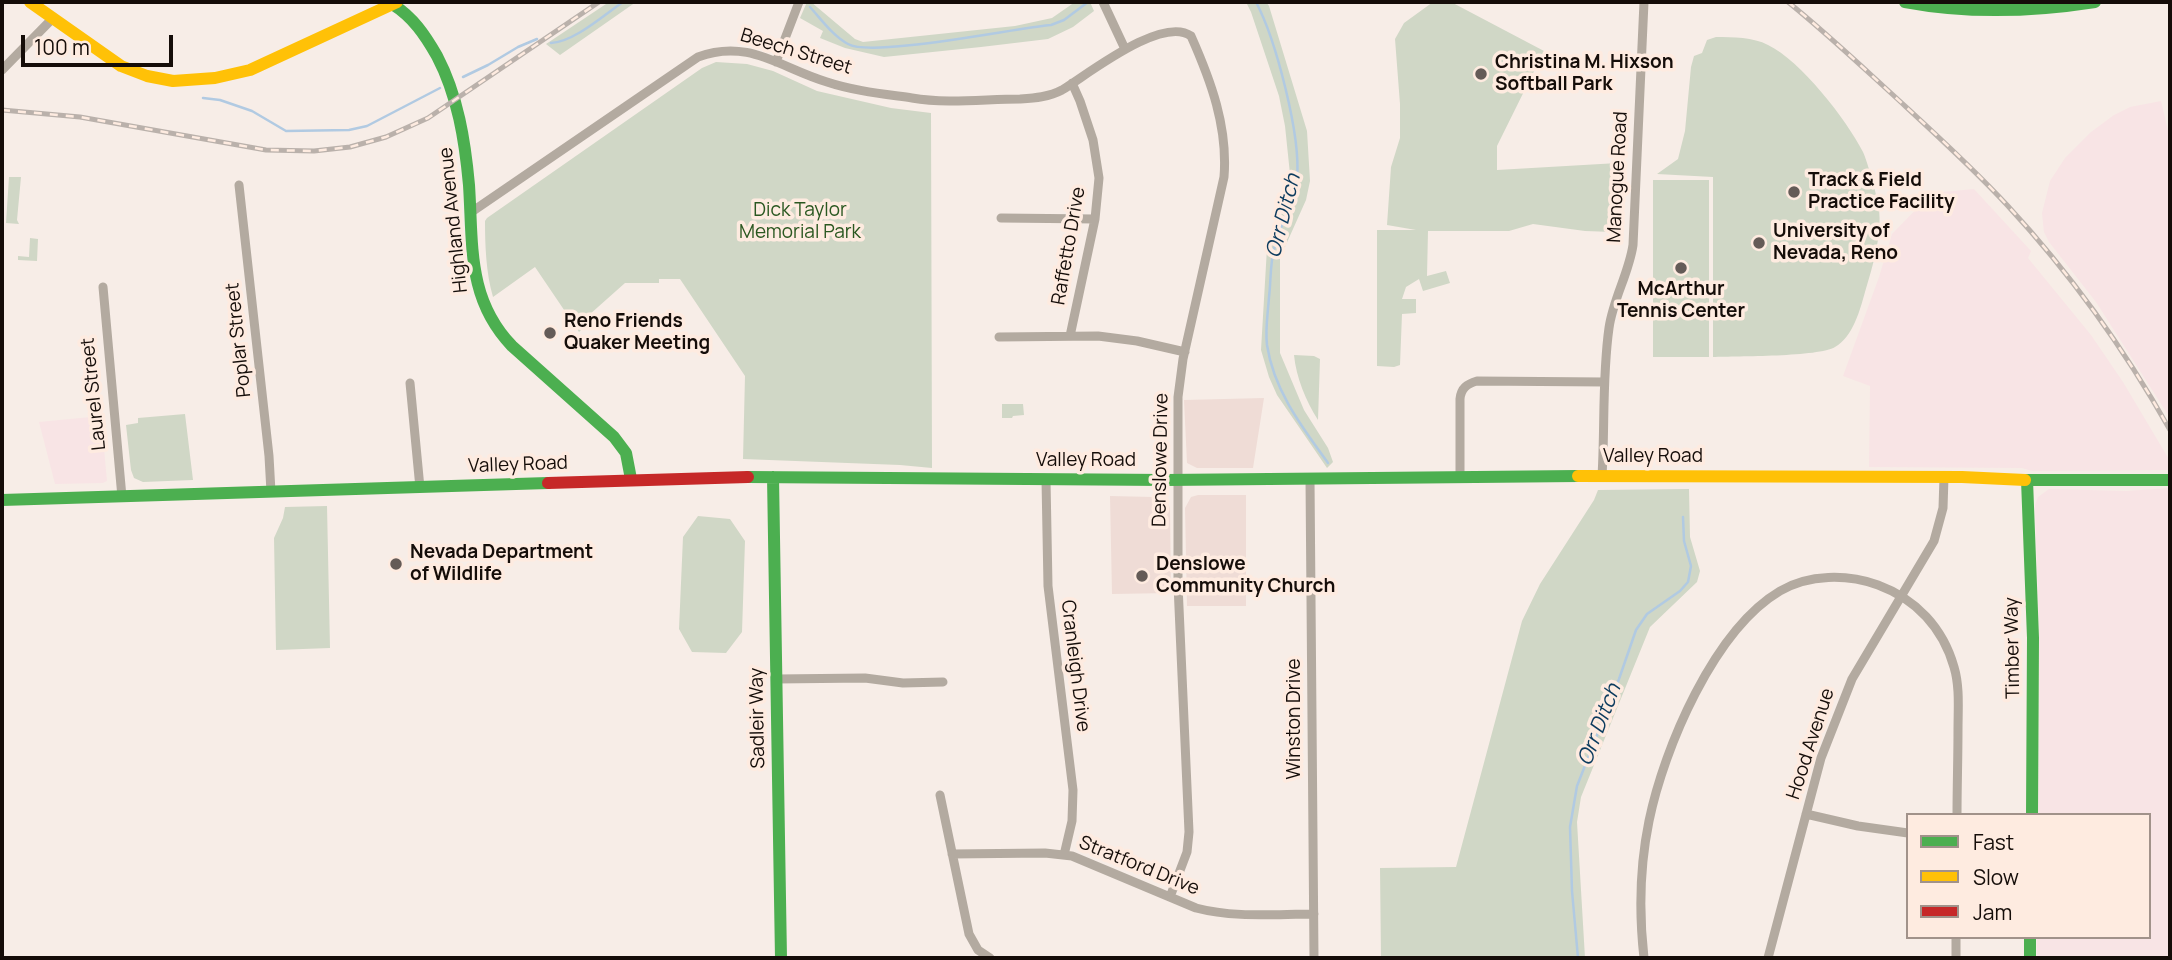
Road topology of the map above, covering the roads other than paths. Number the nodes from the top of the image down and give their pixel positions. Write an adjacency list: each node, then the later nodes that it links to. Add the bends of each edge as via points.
1 (30, 2): 8 (street)
2 (799, 2): 11 (street)
3 (1103, 2): 10 (street)
4 (1644, 2): 22 (street, Manogue Road, via 1632,257 1609,325)
5 (1905, 2): 6 (street, via 2002,12)
6 (2095, 2)
7 (394, 3): 8 (street, via 264,65 222,77 182,81 131,71); 15 (street, Highland Avenue, via 409,13 429,42 456,101)
8 (53, 18): 12 (street)
9 (1186, 32): 10 (street, Beech Street); 21 (street, Denslowe Drive, via 1214,94 1226,159)
10 (1125, 49): 13 (street, Beech Street)
11 (776, 62): 13 (street, Beech Street, via 829,83 930,100 1035,98); 15 (street, Beech Street, via 726,50 698,57)
12 (2, 70)
13 (1072, 83): 17 (street, Raffetto Drive, via 1097,159)
14 (239, 185): 35 (street, Poplar Street)
15 (470, 213): 28 (street, Highland Avenue, via 478,286 490,318 511,346 614,437 626,453)
16 (1001, 218): 17 (street)
17 (1095, 219): 19 (street, Raffetto Drive)
18 (103, 287): 36 (street, Laurel Street)
19 (1070, 336): 20 (street); 21 (street, via 1118,338)
20 (999, 337)
21 (1185, 352): 31 (street, Denslowe Drive, via 1178,397)
22 (1604, 382): 24 (street, Manogue Road); 26 (street, via 1469,383 1460,399)
23 (410, 383): 34 (street)
24 (1602, 476): 26 (street, Valley Road); 27 (street, Valley Road)
25 (773, 477): 28 (street, Valley Road); 30 (street, Valley Road); 39 (street, Sadleir Way)
26 (1460, 477): 29 (street, Valley Road)
27 (1944, 477): 32 (street, Valley Road); 38 (street, Hood Avenue, via 1943,508 1934,541)
28 (631, 479): 34 (street, Valley Road)
29 (1310, 479): 31 (street, Valley Road); 49 (street, Winston Drive)
30 (1046, 480): 31 (street, Valley Road); 47 (street, Cranleigh Drive, via 1048,586 1073,790)
31 (1177, 480): 48 (street, Denslowe Drive, via 1189,832 1187,852)
32 (2027, 480): 33 (street, Valley Road); 43 (street, Timber Way, via 2033,638)
33 (2170, 480)
34 (420, 488): 35 (street, Valley Road)
35 (271, 492): 36 (street, Valley Road)
36 (122, 497): 37 (street, Valley Road)
37 (2, 500)
38 (1902, 597): 42 (street, via 1934,625 1954,667); 44 (street, Hood Avenue, via 1844,695); 55 (street, via 1876,584 1849,579 1796,584 1752,614 1720,654 1683,720 1657,789 1645,855)
39 (776, 679): 40 (street); 52 (street, Sadleir Way)
40 (943, 682)
41 (940, 795): 46 (street)
42 (1957, 813)
43 (2032, 813)
44 (1806, 814): 45 (street); 56 (street, Hood Avenue)
45 (1906, 833)
46 (952, 854): 47 (street, Stratford Drive); 53 (street, via 969,934 978,950)
47 (1064, 855): 48 (street, Stratford Drive)
48 (1170, 897): 49 (street, Stratford Drive, via 1223,914)
49 (1314, 914): 54 (street, Winston Drive)
50 (1956, 939): 57 (street)
51 (2030, 939): 58 (street)
52 (781, 958)
53 (990, 958)
54 (1314, 958)
55 (1644, 958)
56 (1768, 958)
57 (1956, 958)
58 (2030, 958)

